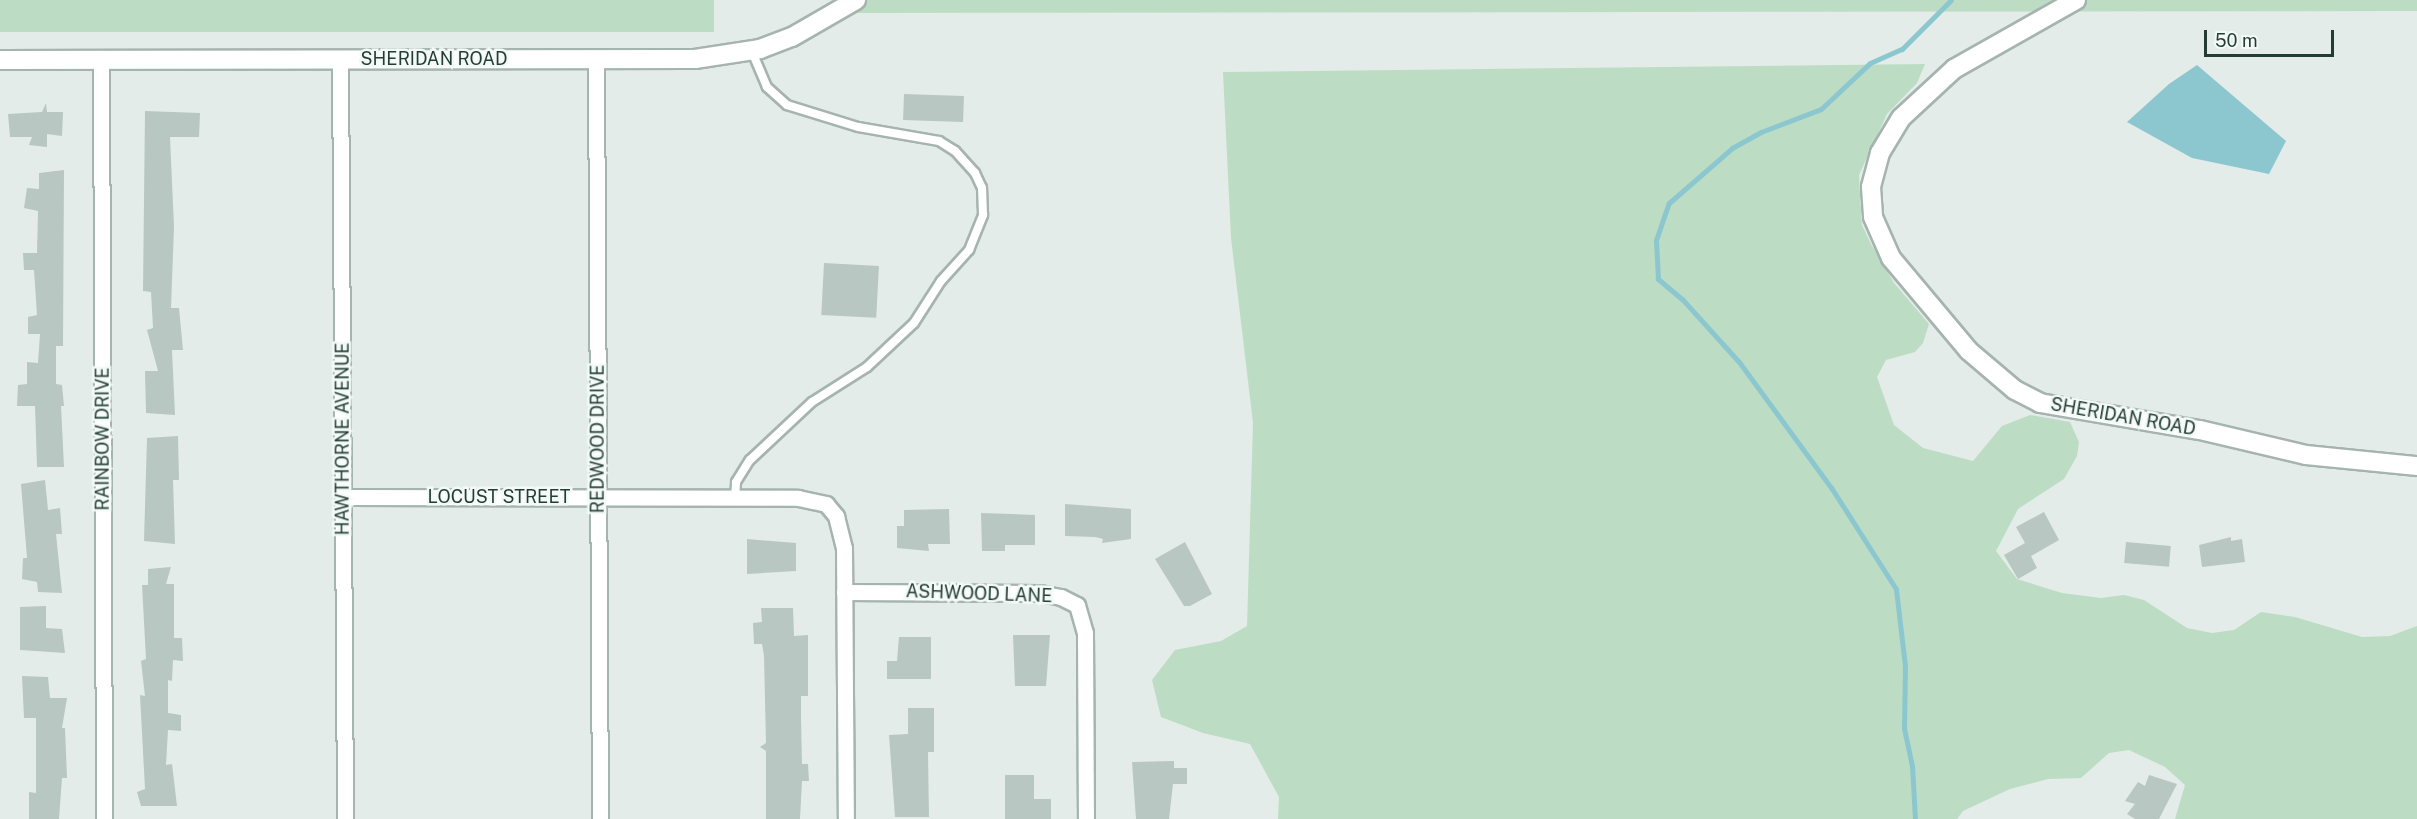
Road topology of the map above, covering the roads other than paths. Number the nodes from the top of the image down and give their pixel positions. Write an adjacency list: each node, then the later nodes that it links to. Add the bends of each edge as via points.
1 (856, 0): 3 (street, SHERIDAN ROAD, via 792,38)
2 (2076, 0): 8 (street, SHERIDAN ROAD, via 1954,69 1900,118 1880,153 1871,187 1873,217 1891,258 1949,331 1982,364 2015,390 2040,403 2200,430 2306,455)
3 (752, 51): 7 (street, SHERIDAN ROAD, via 695,59); 11 (lane, via 767,87 787,105 858,127 928,138 955,151 975,173 982,188 983,215 969,250 914,322 867,366 805,408 750,460 736,482)
4 (340, 59): 6 (street, SHERIDAN ROAD); 7 (street, SHERIDAN ROAD); 9 (street, HAWTHORNE AVENUE)
5 (0, 60): 6 (street, SHERIDAN ROAD)
6 (102, 60): 13 (street, RAINBOW DRIVE)
7 (596, 60): 10 (street, REDWOOD DRIVE)
8 (2417, 466)
9 (344, 497): 10 (street, LOCUST STREET); 14 (street, HAWTHORNE AVENUE)
10 (598, 498): 11 (street, LOCUST STREET); 15 (street, REDWOOD DRIVE)
11 (735, 498): 12 (street, LOCUST STREET, via 810,499 832,509 843,537)
12 (844, 592): 16 (street); 17 (street, ASHWOOD LANE, via 1040,593 1077,605 1085,633)
13 (105, 819)
14 (345, 819)
15 (600, 819)
16 (846, 819)
17 (1086, 819)

